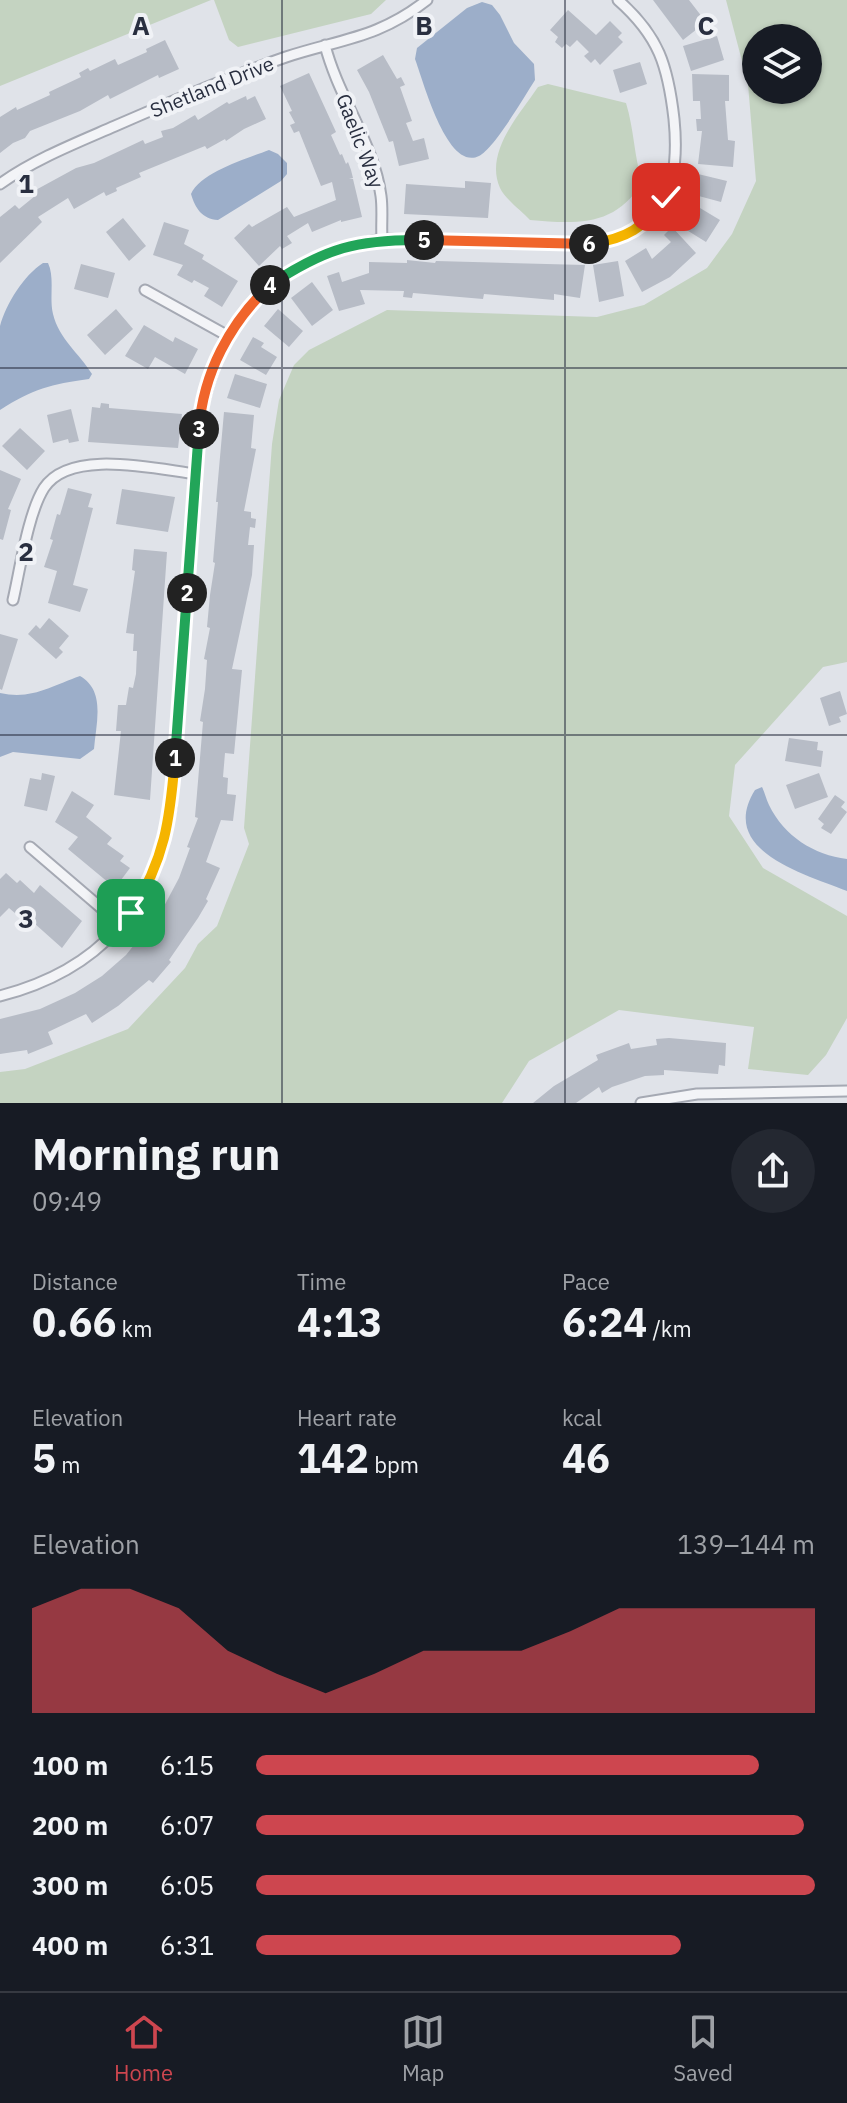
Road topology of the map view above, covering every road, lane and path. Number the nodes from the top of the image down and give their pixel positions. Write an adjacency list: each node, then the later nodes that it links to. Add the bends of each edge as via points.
1 (427, 0): 3 (street, Shetland Drive, via 405,18 362,37)
2 (618, 0): 5 (street, via 651,35 670,79 677,152 674,179 651,219 632,233 590,244)
3 (325, 45): 4 (street, Shetland Drive, via 208,85 48,155); 5 (street, Gaelic Way, via 372,162 381,196)
4 (0, 184)
5 (382, 239): 7 (street, via 326,253 299,266 251,303)
6 (145, 290): 7 (street)
7 (228, 336): 8 (street, via 207,384)
8 (196, 474): 9 (street, via 99,464 63,471 45,485 36,503); 11 (street, via 166,839 148,886)
9 (13, 600)
10 (30, 847): 11 (street)
11 (121, 925): 12 (street, via 85,959 35,987)
12 (0, 996)
13 (847, 1091): 14 (street)
14 (711, 1098): 15 (street)
15 (641, 1103)

